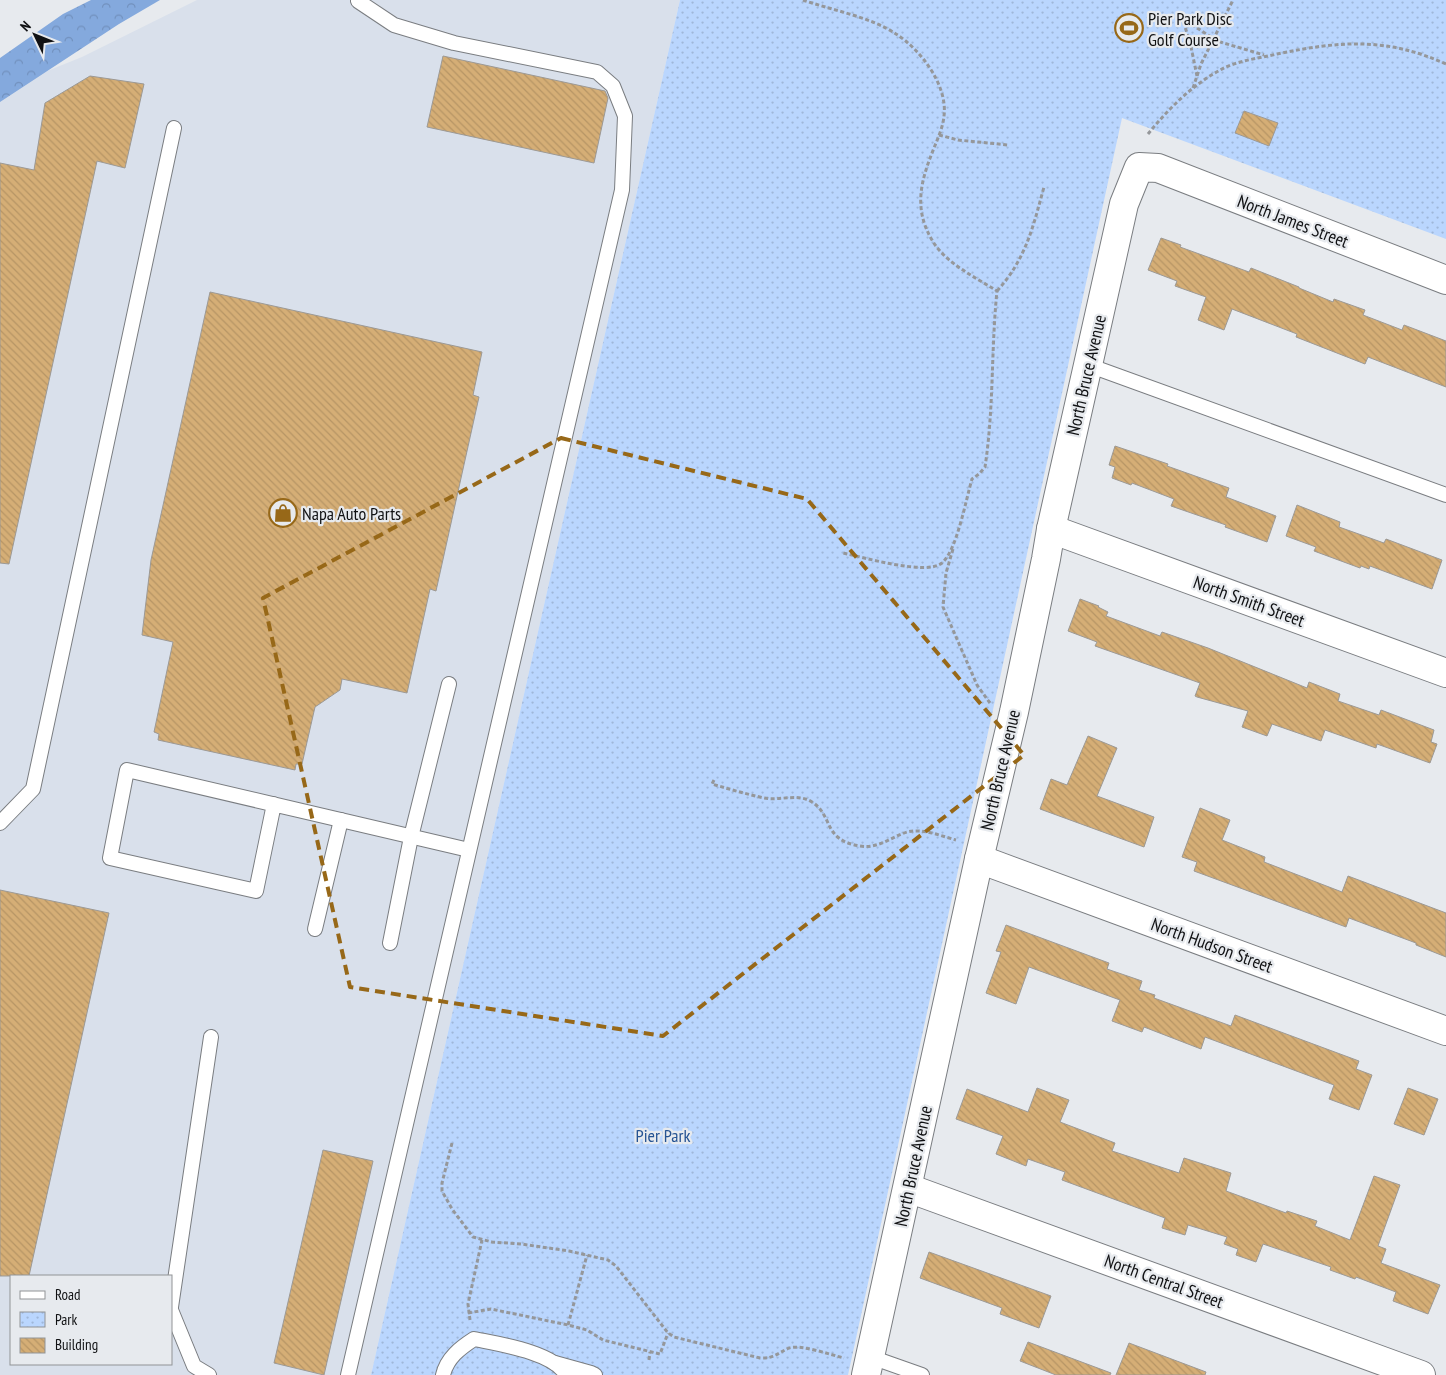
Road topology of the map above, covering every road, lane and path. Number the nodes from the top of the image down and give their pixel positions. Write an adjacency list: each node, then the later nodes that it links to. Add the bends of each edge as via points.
1 (803, 0): 11 (path, via 879,25 910,44 932,72 940,89 944,116)
2 (1233, 0): 4 (path)
3 (358, 1): 30 (lane, via 394,25 454,43 597,72 613,86 625,116 622,190)
4 (1213, 38): 5 (path); 7 (path); 7 (path, via 1182,18)
5 (1267, 56): 6 (path, via 1358,43 1401,48); 8 (path, via 1225,68)
6 (1446, 64)
7 (1197, 76): 8 (path)
8 (1193, 89): 10 (path)
9 (174, 128): 28 (lane, via 32,789)
10 (1148, 134)
11 (939, 135): 12 (path); 16 (path, via 925,170 920,200 924,220 932,240 942,252 968,274)
12 (1008, 145)
13 (1139, 167): 15 (street, North James Street, via 1158,168); 17 (street, North Bruce Avenue, via 1124,204)
14 (1044, 187): 16 (path, via 1019,263)
15 (1446, 280)
16 (997, 291): 20 (path, via 993,390 985,466 972,479)
17 (1088, 365): 18 (lane); 19 (street, North Bruce Avenue)
18 (1446, 495)
19 (1051, 529): 22 (street, North Smith Street); 24 (street, North Bruce Avenue)
20 (954, 545): 21 (path, via 942,563 931,567 895,565); 24 (path, via 946,573 943,607 976,685 986,700)
21 (843, 553)
22 (1446, 673)
23 (449, 684): 29 (lane)
24 (1014, 712): 31 (street, North Bruce Avenue)
25 (714, 780): 31 (path, via 712,784 764,798 807,799 821,810 836,837 860,846 870,847 908,832 919,832)
26 (274, 804): 26 (lane, via 127,770 110,858 256,891); 27 (lane)
27 (341, 820): 29 (lane); 32 (lane)
28 (0, 823)
29 (411, 837): 30 (lane); 33 (lane)
30 (470, 850): 51 (lane)
31 (980, 853): 34 (street, North Hudson Street); 37 (street, North Bruce Avenue)
32 (315, 929)
33 (390, 942)
34 (1446, 1031)
35 (212, 1037): 40 (lane)
36 (452, 1144): 38 (path, via 442,1190 468,1232)
37 (908, 1188): 49 (street, North Bruce Avenue); 56 (street, North Central Street)
38 (482, 1240): 39 (path); 42 (path)
39 (587, 1255): 43 (path); 44 (path, via 608,1260 616,1266)
40 (172, 1301)
41 (172, 1311): 50 (lane, via 194,1366)
42 (468, 1313): 43 (path, via 491,1309); 45 (path)
43 (568, 1325): 46 (path, via 587,1330 603,1340)
44 (668, 1333): 46 (path, via 660,1354); 49 (path, via 684,1340 760,1358 769,1359 791,1348 802,1348)
45 (474, 1339): 48 (lane, via 529,1351); 52 (lane, via 445,1366)
46 (650, 1352): 47 (path)
47 (649, 1360)
48 (552, 1362): 53 (lane); 54 (lane)
49 (869, 1365): 55 (lane)
50 (209, 1375)
51 (348, 1375)
52 (443, 1375)
53 (566, 1375)
54 (595, 1375)
55 (922, 1375)
56 (1421, 1375)

